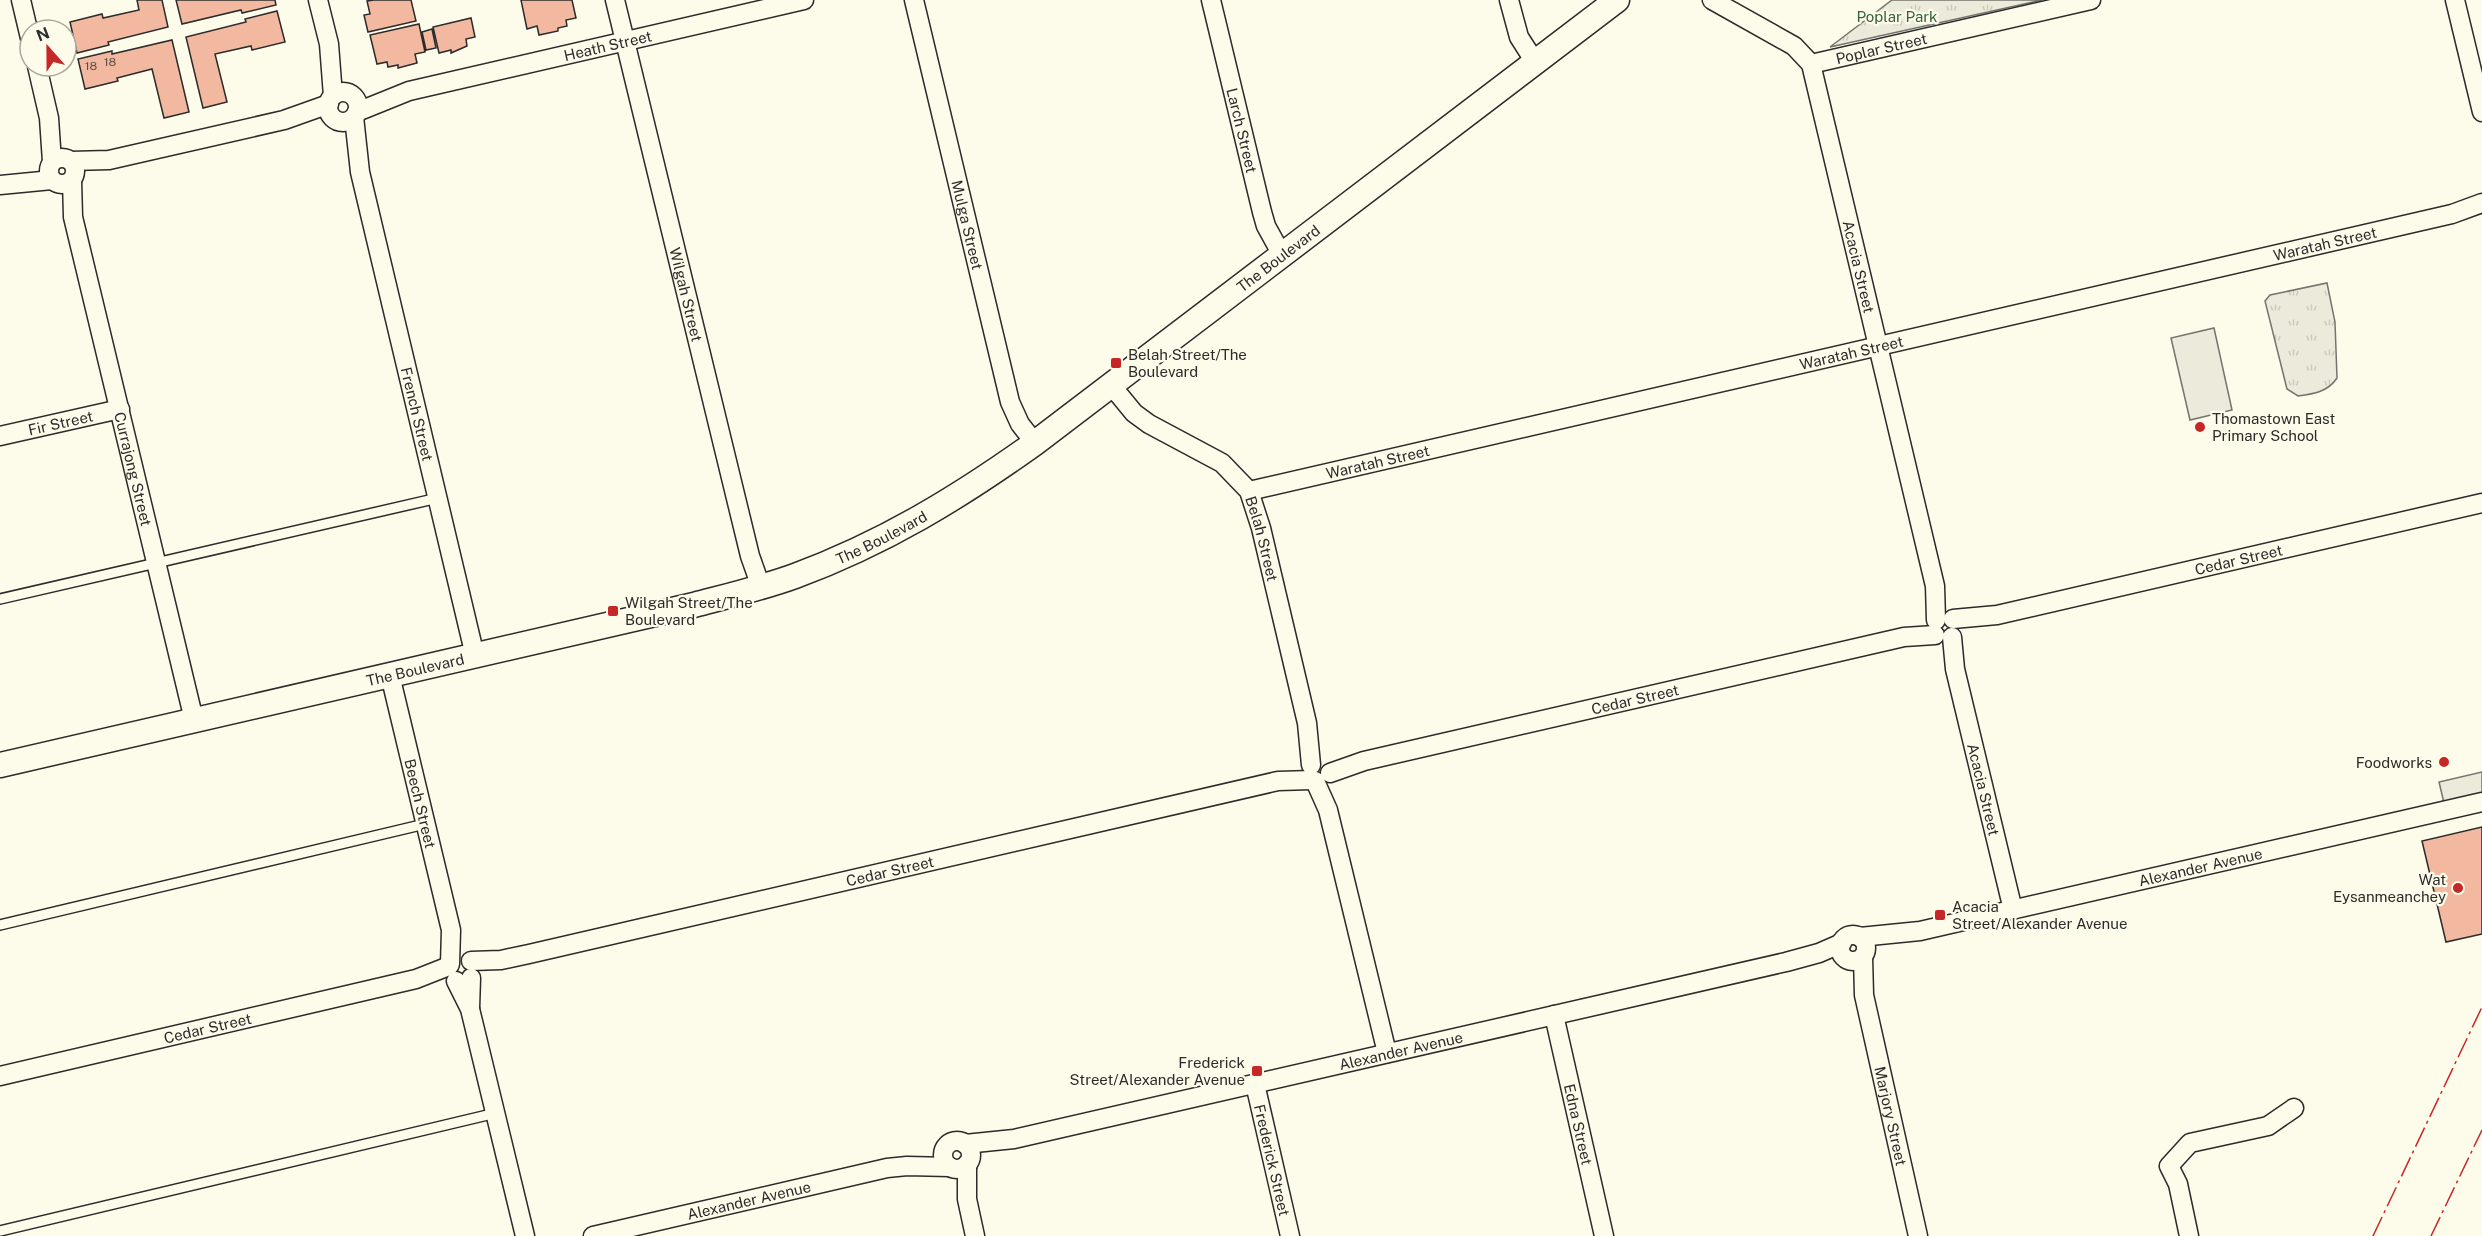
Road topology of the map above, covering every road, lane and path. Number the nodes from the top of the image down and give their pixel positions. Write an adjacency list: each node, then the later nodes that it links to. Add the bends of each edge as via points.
1 (21, 0): 12 (street)
2 (318, 0): 17 (street, French Street)
3 (615, 0): 13 (street, Wilgah Street)
4 (804, 0): 13 (street, Heath Street)
5 (914, 0): 29 (street, Mulga Street, via 1010,402)
6 (1211, 0): 24 (street, Larch Street, via 1262,212)
7 (1509, 0): 14 (street, via 1518,34)
8 (1617, 0): 14 (street, The Boulevard)
9 (1712, 0): 15 (street, via 1794,46)
10 (2091, 0): 15 (street, Poplar Street)
11 (2455, 0): 18 (street)
12 (25, 18)
13 (625, 41): 17 (street, Heath Street); 34 (street, Wilgah Street, via 750,556)
14 (1534, 62): 24 (street, The Boulevard)
15 (1811, 64): 25 (street, Acacia Street)
16 (40, 78): 19 (street, Currajong Street)
17 (343, 107): 19 (street, Heath Street); 31 (street, French Street)
18 (2482, 112)
19 (62, 171): 20 (street, Heath Street); 27 (street, Currajong Street)
20 (2, 185)
21 (2482, 202): 23 (street, Waratah Street)
22 (2482, 212): 23 (street, Waratah Street)
23 (2452, 214): 25 (street, Waratah Street)
24 (1282, 255): 26 (street, The Boulevard)
25 (1878, 346): 30 (street, Waratah Street); 36 (street, Acacia Street)
26 (1111, 385): 29 (street, The Boulevard); 30 (street, Belah Street, via 1134,413 1222,463)
27 (120, 409): 28 (street, Fir Street); 33 (street, Currajong Street)
28 (0, 436)
29 (1035, 443): 34 (street, The Boulevard, via 906,527 842,558)
30 (1249, 491): 41 (street, Belah Street, via 1262,528)
31 (438, 498): 33 (lane); 37 (street, French Street)
32 (2482, 504): 36 (street, Cedar Street)
33 (156, 563): 35 (lane); 39 (street, Currajong Street)
34 (761, 587): 37 (street, The Boulevard)
35 (0, 599)
36 (1945, 628): 41 (street, Cedar Street); 44 (street, Acacia Street)
37 (476, 656): 38 (street, The Boulevard)
38 (390, 675): 39 (street, The Boulevard); 43 (street, Beech Street)
39 (194, 720): 40 (street, The Boulevard)
40 (0, 765)
41 (1319, 771): 47 (street, Cedar Street); 49 (street, Belah Street)
42 (2482, 802): 44 (street, Alexander Avenue)
43 (425, 824): 45 (lane); 47 (street, Beech Street)
44 (2013, 910): 46 (street, Alexander Avenue, via 1920,931)
45 (0, 925)
46 (1854, 952): 48 (street, Alexander Avenue, via 1817,963 1786,962); 63 (street, Marjory Street)
47 (461, 970): 50 (street, Cedar Street); 53 (street, Beech Street)
48 (1554, 1015): 49 (street, Alexander Avenue); 62 (street, Edna Street)
49 (1387, 1053): 51 (street, Alexander Avenue)
50 (0, 1076)
51 (1256, 1084): 54 (street, Alexander Avenue, via 1014,1139); 61 (street, Frederick Street)
52 (2294, 1108): 64 (street, via 2268,1126 2190,1143 2169,1166 2178,1184)
53 (496, 1113): 57 (lane); 58 (street, Beech Street)
54 (960, 1161): 55 (street, Alexander Avenue); 55 (street, Alexander Avenue, via 943,1157 944,1149); 60 (street)
55 (907, 1166): 56 (street, Alexander Avenue)
56 (659, 1229): 59 (street, Alexander Avenue)
57 (0, 1231)
58 (525, 1236)
59 (593, 1236)
60 (975, 1236)
61 (1290, 1236)
62 (1604, 1236)
63 (1918, 1236)
64 (2189, 1236)

